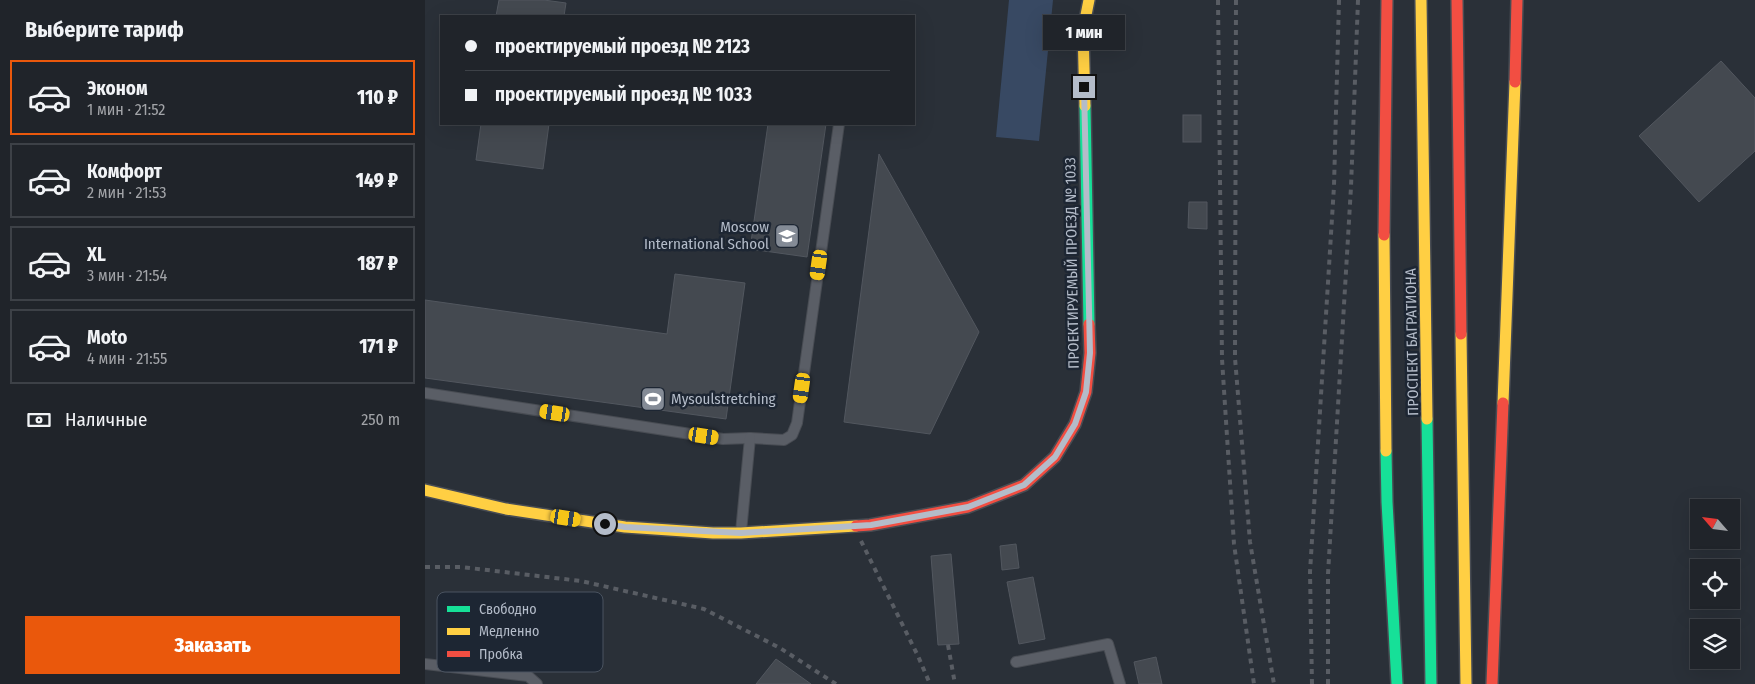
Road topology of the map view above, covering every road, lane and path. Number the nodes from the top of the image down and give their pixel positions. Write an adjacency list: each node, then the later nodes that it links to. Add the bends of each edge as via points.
1 (1089, 0): 10 (street, ПРОЕКТИРУЕМЫЙ ПРОЕЗД № 1033, via 1083,30 1090,353 1086,392 1075,424 1055,457 1024,485 968,507 871,525)
2 (1387, 0): 15 (street, via 1384,204 1387,502)
3 (1421, 0): 16 (street, ПРОСПЕКТ БАГРАТИОНА)
4 (1457, 0): 17 (street)
5 (1517, 0): 18 (street)
6 (839, 125): 8 (lane, via 797,424 792,435 784,440)
7 (425, 393): 8 (lane, via 723,439)
8 (750, 438): 10 (lane)
9 (425, 490): 10 (street, ПРОЕКТИРУЕМЫЙ ПРОЕЗД № 1033, via 506,509 625,527)
10 (741, 533)
11 (1016, 662): 14 (lane, via 1108,644)
12 (494, 672): 13 (lane, via 528,676)
13 (537, 684)
14 (1120, 684)
15 (1397, 684)
16 (1431, 684)
17 (1466, 684)
18 (1492, 684)

